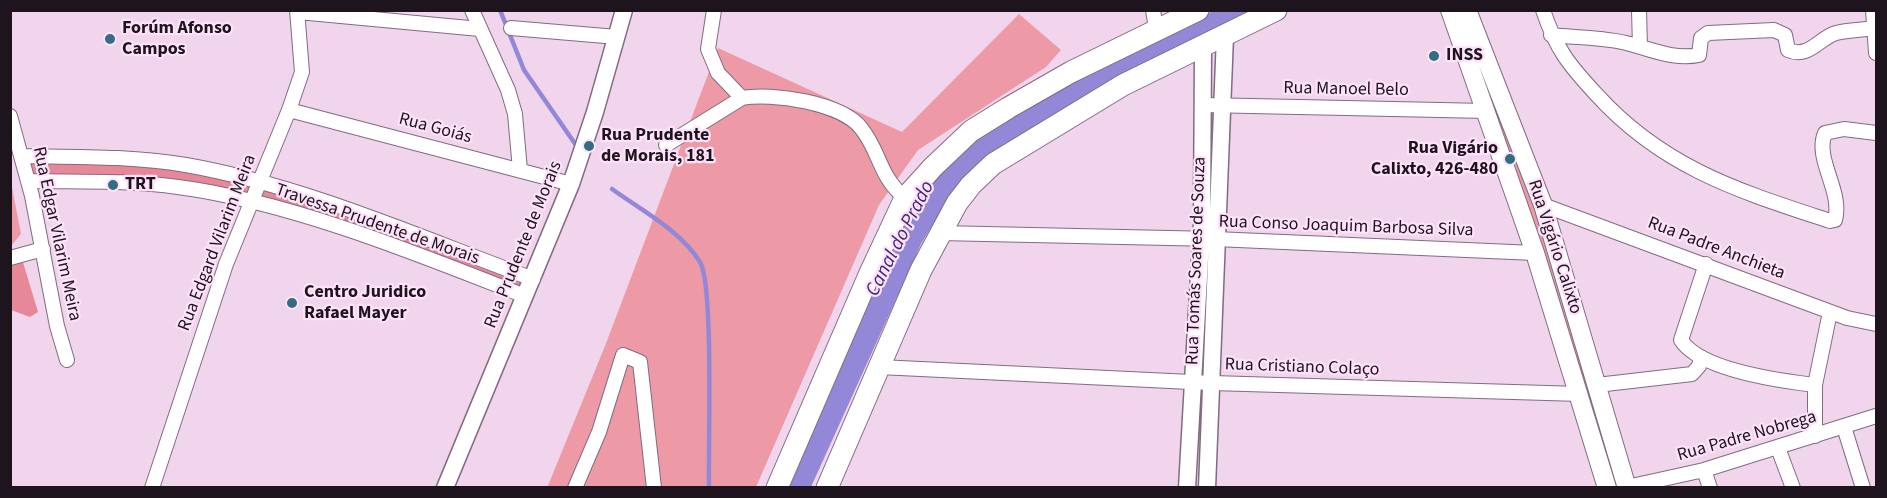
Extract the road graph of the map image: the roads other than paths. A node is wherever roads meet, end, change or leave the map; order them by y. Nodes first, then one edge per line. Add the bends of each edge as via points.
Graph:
1 (472, 10) edge
2 (624, 10) edge
3 (714, 10) edge
4 (1198, 10) edge
5 (1276, 10) edge
6 (1450, 10) edge
7 (1467, 10) edge
8 (1543, 10) edge
9 (1639, 10) edge
10 (1873, 10) edge
11 (298, 11) edge
12 (1155, 20) edge
13 (511, 28) dead end
14 (1875, 28) junction
15 (480, 29) junction
16 (1551, 35) junction
17 (1225, 36) junction
18 (617, 37) junction
19 (1640, 47) junction
20 (1203, 48) junction
21 (1876, 53) edge
22 (742, 98) junction
23 (1203, 105) junction
24 (1222, 105) junction
25 (290, 110) junction
26 (1487, 111) junction
27 (10, 116) edge
28 (1876, 133) edge
29 (666, 145) dead end
30 (22, 156) junction
31 (520, 170) junction
32 (28, 181) junction
33 (260, 181) junction
34 (571, 184) junction
35 (905, 198) junction
36 (252, 202) junction
37 (1543, 205) junction
38 (939, 233) junction
39 (1208, 239) junction
40 (43, 249) junction
41 (1535, 253) junction
42 (10, 258) edge
43 (1706, 264) junction
44 (533, 279) junction
45 (525, 296) junction
46 (1830, 312) junction
47 (1876, 324) edge
48 (1701, 357) junction
49 (67, 360) dead end
50 (879, 367) junction
51 (1193, 381) junction
52 (1212, 383) junction
53 (1597, 385) junction
54 (1815, 385) junction
55 (1580, 394) junction
56 (1876, 416) edge
57 (1844, 427) junction
58 (1815, 436) junction
59 (1778, 448) junction
60 (1704, 470) junction
61 (1627, 487) edge
62 (153, 488) edge
63 (446, 488) edge
64 (575, 488) edge
65 (654, 488) edge
66 (777, 488) edge
67 (827, 488) edge
68 (1186, 488) edge
69 (1207, 488) edge
70 (1607, 488) edge
71 (1710, 488) edge
72 (1793, 488) edge
73 (1863, 488) edge

1 - 15 street
2 - 18 street, Rua Prudente de Morais
3 - 22 street via 708,48 718,74
4 - 12 main road
5 - 17 main road
6 - 26 main road, Rua Vigário Calixto
7 - 37 main road, Rua Vigário Calixto
8 - 16 street
9 - 19 street
10 - 14 street
11 - 15 street
11 - 25 street, Rua Edgard Vilarim Meira via 302,72
12 - 35 main road via 971,131
13 - 18 street
14 - 19 street via 1834,34 1811,50 1791,52 1785,35 1774,30 1708,33 1701,38 1699,55 1670,55
14 - 21 street
15 - 31 street via 516,114
16 - 19 street
16 - 28 street via 1578,75 1651,146 1760,199 1830,221 1837,214 1821,142 1825,133
17 - 20 main road
17 - 24 street, Rua Tomás Soares de Souza
18 - 34 street, Rua Prudente de Morais
20 - 23 street, Rua Tomás Soares de Souza
20 - 38 main road via 1123,85 993,164 964,194
22 - 29 street
22 - 35 street via 756,95 810,103 860,125 891,186
23 - 24 street, Rua Manoel Belo
23 - 39 street, Rua Tomás Soares de Souza
24 - 26 street, Rua Manoel Belo
24 - 39 street, Rua Tomás Soares de Souza
25 - 31 street, Rua Goiás
25 - 33 street, Rua Edgard Vilarim Meira
26 - 41 main road, Rua Vigário Calixto
27 - 30 street, Rua Edgar Vilarim Meira
30 - 32 street, Rua Edgar Vilarim Meira
30 - 33 street, Travessa Prudente de Morais via 138,159
31 - 34 street, Rua Goiás
32 - 36 street, Travessa Prudente de Morais via 138,183
32 - 40 street, Rua Edgar Vilarim Meira
33 - 36 street, Rua Edgard Vilarim Meira
33 - 44 street, Travessa Prudente de Morais
34 - 44 street, Rua Prudente de Morais
35 - 66 main road
36 - 45 street, Travessa Prudente de Morais via 369,239
36 - 62 street, Rua Edgard Vilarim Meira via 215,293
37 - 43 street, Rua Padre Anchieta
37 - 53 main road, Rua Vigário Calixto
38 - 39 street, Rua Conso Joaquim Barbosa Silva
38 - 50 main road
39 - 41 street, Rua Conso Joaquim Barbosa Silva
39 - 51 street, Rua Tomás Soares de Souza
39 - 52 street, Rua Tomás Soares de Souza
40 - 42 street
40 - 49 street, Rua Edgar Vilarim Meira
41 - 55 main road, Rua Vigário Calixto
43 - 46 street, Rua Padre Anchieta
43 - 48 street via 1681,340
44 - 45 street, Rua Prudente de Morais
45 - 63 street, Rua Prudente de Morais
46 - 47 street, Rua Padre Anchieta
46 - 54 street
48 - 53 street via 1692,374
48 - 54 street via 1773,380
50 - 51 street, Rua Cristiano Colaço
50 - 67 main road
51 - 52 street, Rua Cristiano Colaço
51 - 68 street, Rua Tomás Soares de Souza
52 - 55 street, Rua Cristiano Colaço
52 - 69 street, Rua Tomás Soares de Souza
53 - 61 main road, Rua Vigário Calixto
54 - 58 street
55 - 70 main road, Rua Vigário Calixto
56 - 57 street, Rua Padre Nobrega
57 - 58 street, Rua Padre Nobrega
57 - 73 street
58 - 59 street, Rua Padre Nobrega
59 - 60 street, Rua Padre Nobrega
59 - 72 street
60 - 61 street, Rua Padre Nobrega
60 - 71 street
64 - 65 street via 599,432 623,355 640,362

